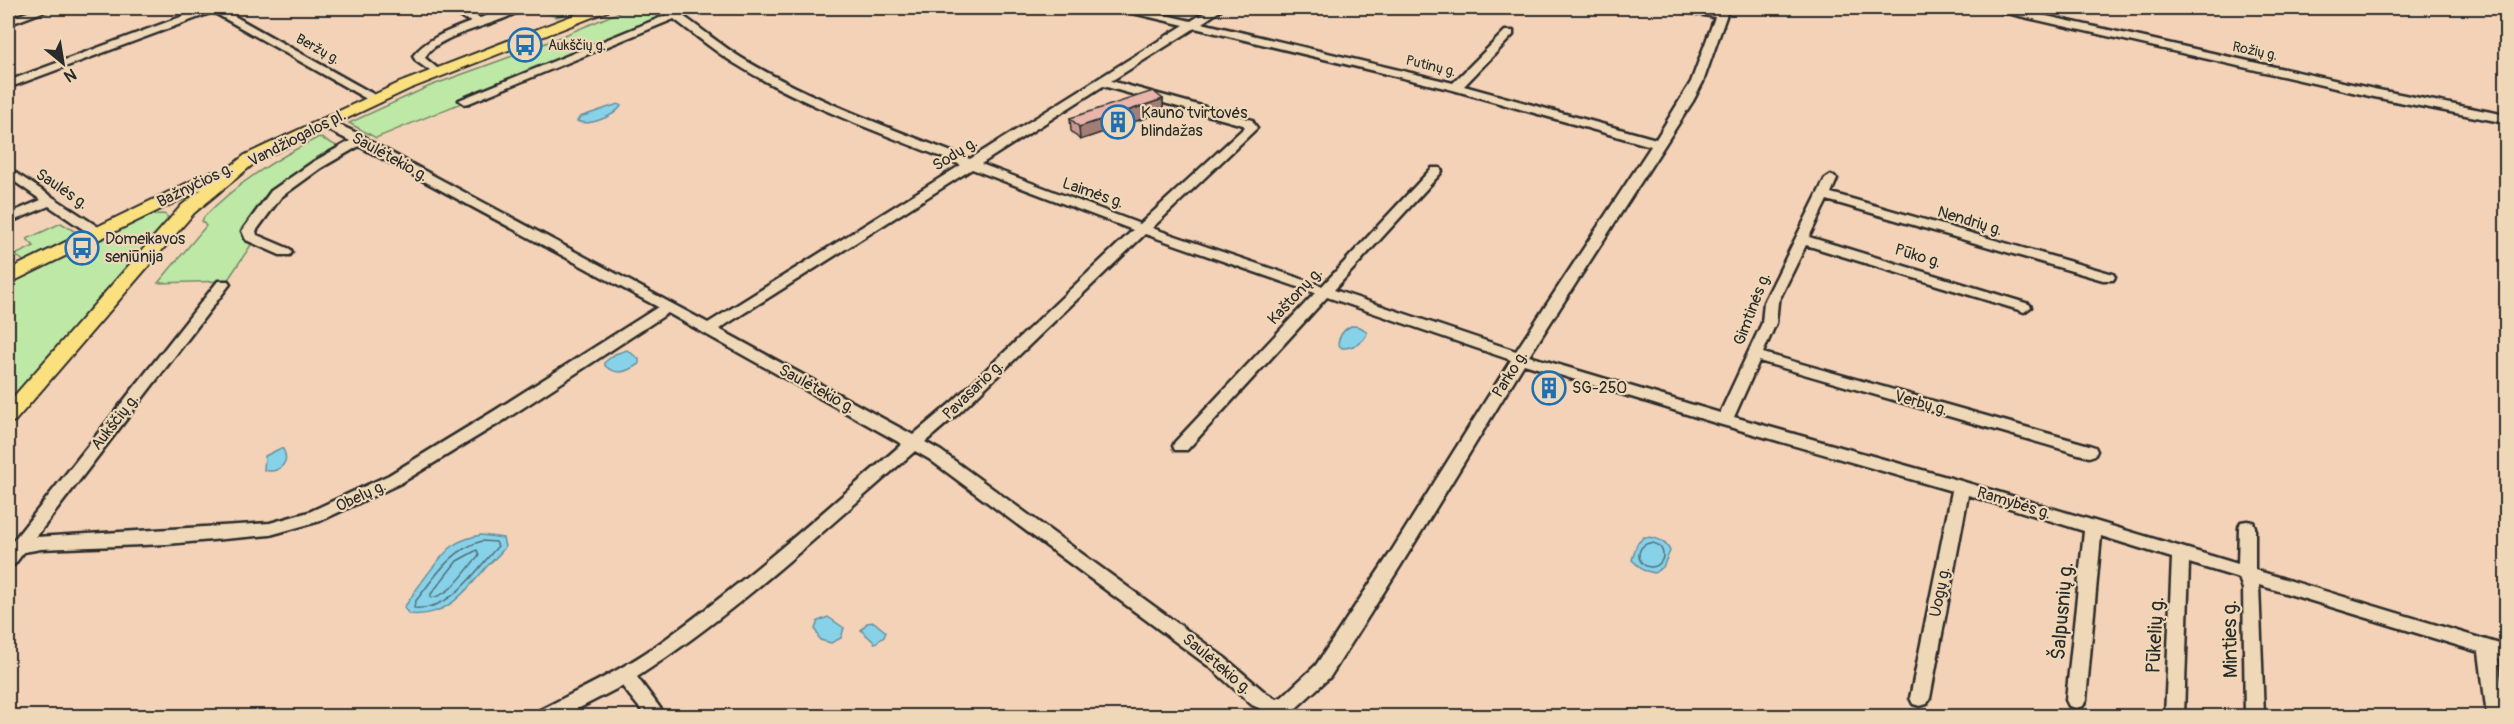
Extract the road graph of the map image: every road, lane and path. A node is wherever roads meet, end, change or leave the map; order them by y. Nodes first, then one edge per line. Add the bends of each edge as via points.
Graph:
1 (48, 8) edge
2 (214, 8) edge
3 (449, 8) edge
4 (518, 8) edge
5 (603, 8) edge
6 (692, 8) edge
7 (1124, 8) edge
8 (1219, 8) edge
9 (1681, 8) edge
10 (1998, 8) edge
11 (1723, 11) edge
12 (675, 15) junction
13 (8, 22) edge
14 (481, 22) junction
15 (1194, 23) junction
16 (1509, 33) dead end
17 (437, 73) junction
18 (1103, 82) junction
19 (8, 86) edge
20 (1456, 87) junction
21 (376, 99) junction
22 (465, 100) dead end
23 (2506, 119) edge
24 (325, 123) junction
25 (361, 141) junction
26 (1659, 144) junction
27 (251, 159) junction
28 (969, 164) junction
29 (1436, 171) dead end
30 (8, 172) edge
31 (1831, 179) dead end
32 (1824, 195) junction
33 (49, 201) junction
34 (188, 209) junction
35 (140, 212) junction
36 (8, 219) edge
37 (1143, 228) junction
38 (98, 233) junction
39 (1801, 239) junction
40 (285, 252) dead end
41 (8, 277) edge
42 (2108, 277) dead end
43 (224, 284) dead end
44 (1324, 291) junction
45 (668, 307) junction
46 (2024, 307) dead end
47 (709, 329) junction
48 (1754, 355) junction
49 (1520, 358) junction
50 (8, 416) edge
51 (1725, 420) junction
52 (916, 444) junction
53 (1181, 446) dead end
54 (2089, 451) dead end
55 (1961, 487) junction
56 (2092, 527) junction
57 (2247, 527) dead end
58 (11, 552) edge
59 (2181, 555) junction
60 (2246, 574) junction
61 (2487, 647) junction
62 (2506, 653) edge
63 (625, 675) junction
64 (1920, 698) dead end
65 (2076, 700) dead end
66 (1271, 712) edge
67 (547, 717) edge
68 (657, 717) edge
69 (2174, 717) edge
70 (2253, 717) edge
71 (2497, 717) edge

1 - 13 street
2 - 19 street
2 - 21 street, Beržų g.
3 - 14 street
4 - 14 street
5 - 17 main road, Vandžiogalos pl.
6 - 12 street
7 - 15 street, Putinų g.
8 - 15 street, Sodų g.
9 - 11 street
10 - 23 street, Rožių g. via 2368,92
11 - 26 street, Parko g. via 1697,81
12 - 22 street
12 - 28 street, Laimės g. via 737,60 780,84
14 - 17 street via 421,50 420,59
15 - 18 street, Sodų g.
15 - 20 street, Putinų g.
16 - 20 street
17 - 21 main road, Vandžiogalos pl.
18 - 28 street, Sodų g.
18 - 37 street, Pavasario g. via 1251,126
20 - 26 street, Putinų g.
21 - 24 main road, Vandžiogalos pl.
24 - 25 street, Saulėtekio g.
24 - 27 main road, Vandžiogalos pl.
25 - 40 street via 294,180 267,203 249,231 251,237
25 - 45 street, Saulėtekio g.
26 - 49 street, Parko g.
27 - 34 main road, Vandžiogalos pl.
27 - 35 main road, Bažnyčios g.
28 - 37 street, Laimės g.
28 - 47 street, Sodų g.
29 - 44 street, Kaštonų g.
30 - 33 street, Saulės g.
31 - 32 street, Gimtinės g.
32 - 39 street, Gimtinės g.
32 - 42 street, Nendrių g.
33 - 36 street
33 - 38 street, Saulės g.
34 - 35 main road, Bažnyčios g.
34 - 50 main road, Vandžiogalos pl.
35 - 38 main road, Bažnyčios g.
37 - 44 street, Laimės g.
37 - 52 street, Pavasario g.
38 - 41 main road, Bažnyčios g.
39 - 46 street, Pūko g.
39 - 48 street, Gimtinės g. via 1771,302 1769,323
43 - 58 street, Aukščių g.
44 - 49 street, Laimės g.
44 - 53 street, Kaštonų g.
45 - 47 street, Saulėtekio g.
45 - 58 street, Obelų g. via 395,479 314,517 270,529 41,542
47 - 52 street, Saulėtekio g.
48 - 51 street, Gimtinės g.
48 - 54 street, Verbų g.
49 - 51 street, Ramybės g.
49 - 66 street, Parko g. via 1323,671 1287,704
51 - 55 street, Ramybės g.
52 - 63 street, Pavasario g. via 673,644
52 - 66 street, Saulėtekio g. via 1020,515 1218,663
55 - 56 street, Ramybės g.
55 - 64 street, Uogų g.
56 - 59 street, Ramybės g.
56 - 65 street, Šalpusnių g.
57 - 60 street, Minties g.
59 - 60 street, Ramybės g.
59 - 69 street, Pūkelių g.
60 - 61 street, Ramybės g.
60 - 70 street, Minties g. via 2252,589
61 - 62 street, Ramybės g.
61 - 71 street
63 - 67 street, Pavasario g.
63 - 68 street

